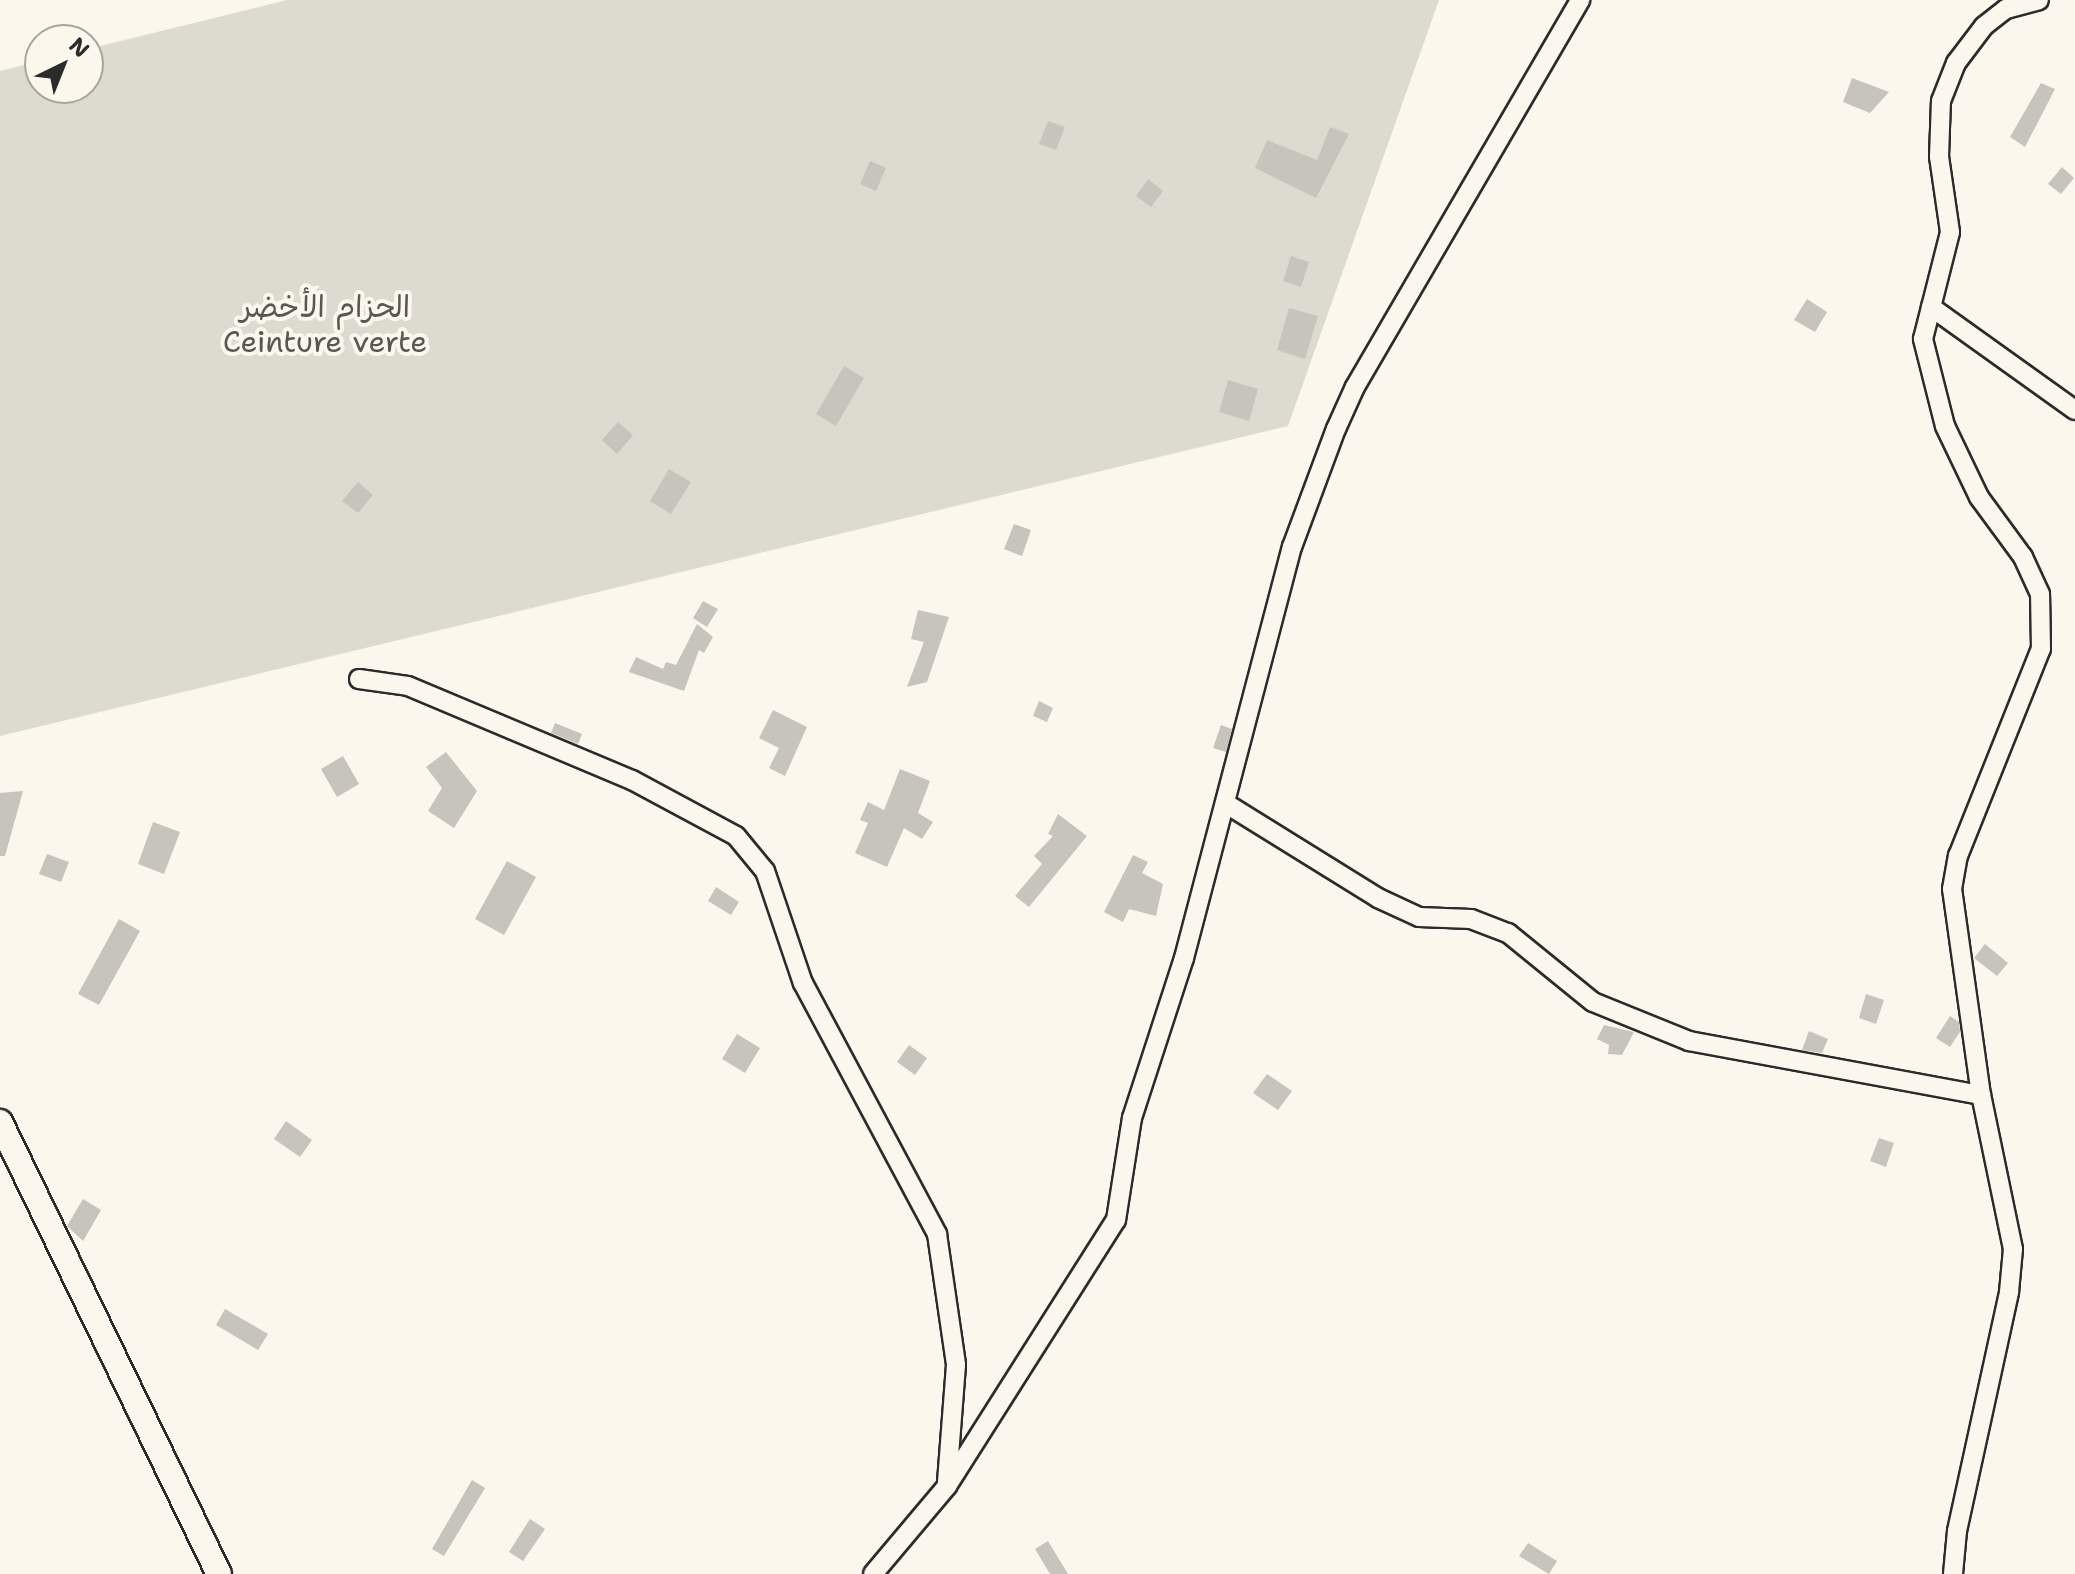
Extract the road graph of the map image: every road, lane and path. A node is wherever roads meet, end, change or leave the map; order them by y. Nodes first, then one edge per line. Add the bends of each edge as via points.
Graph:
1 (1580, 0) edge
2 (2039, 0) edge
3 (1931, 307) junction
4 (2075, 410) edge
5 (359, 679) dead end
6 (1225, 803) junction
7 (1981, 1095) junction
8 (0, 1122) edge
9 (947, 1486) junction
10 (219, 1574) edge
11 (873, 1574) edge
12 (1953, 1574) edge

1 - 6 street via 1355,387 1336,429 1292,547
2 - 3 street via 2006,9 1984,26 1956,63 1941,101 1939,157 1950,232
3 - 4 street
3 - 7 street via 1923,339 1945,426 1979,497 2023,557 2040,594 2041,649 1958,856 1952,889
5 - 9 street via 408,686 632,780 736,836 765,871 803,983 937,1234 956,1365
6 - 7 street via 1378,898 1419,917 1471,919 1508,933 1593,1002 1689,1041
6 - 9 street via 1184,958 1132,1118 1116,1220
7 - 12 street via 2013,1249
8 - 10 street
9 - 11 street

